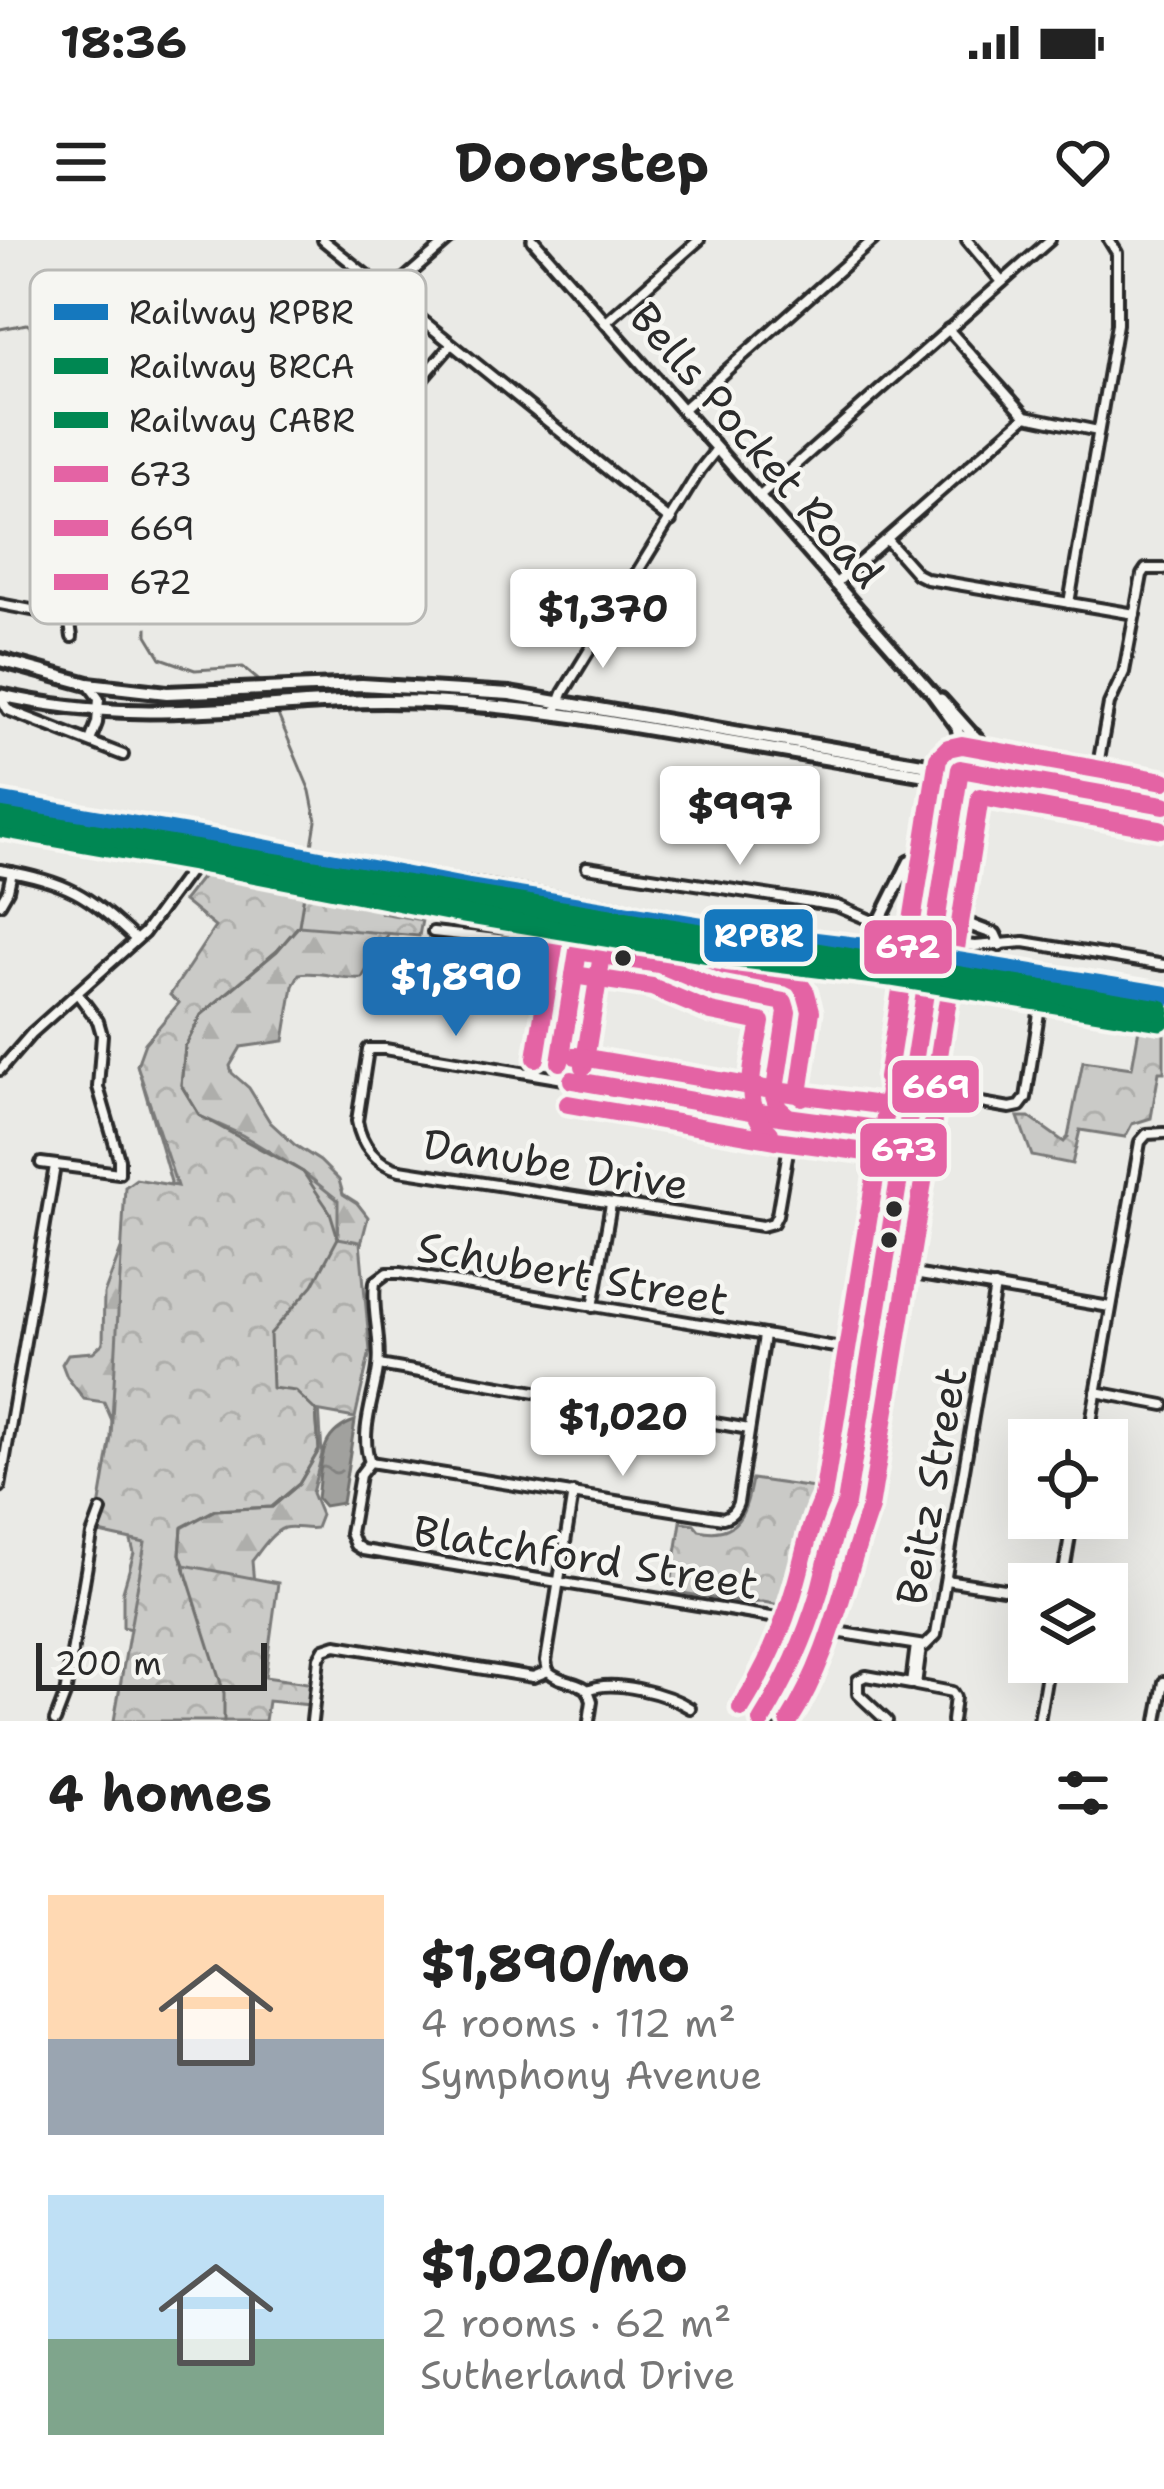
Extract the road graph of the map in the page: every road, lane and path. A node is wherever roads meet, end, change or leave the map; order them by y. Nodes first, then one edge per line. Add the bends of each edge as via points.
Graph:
1 (322, 240) edge
2 (449, 240) edge
3 (533, 240) edge
4 (699, 240) edge
5 (874, 240) edge
6 (967, 240) edge
7 (1051, 240) edge
8 (1109, 240) edge
9 (359, 270) edge
10 (414, 270) edge
11 (1002, 282) junction
12 (605, 323) junction
13 (426, 324) edge
14 (949, 328) junction
15 (451, 344) junction
16 (426, 374) edge
17 (683, 410) junction
18 (1026, 416) junction
19 (1098, 430) junction
20 (716, 450) junction
21 (759, 497) junction
22 (671, 520) junction
23 (887, 540) junction
24 (1164, 569) edge
25 (836, 584) junction
26 (1069, 603) junction
27 (0, 604) edge
28 (30, 610) edge
29 (1136, 614) junction
30 (70, 624) edge
31 (72, 637) dead end
32 (0, 660) edge
33 (88, 684) junction
34 (309, 687) junction
35 (0, 696) edge
36 (314, 704) junction
37 (557, 708) junction
38 (98, 712) junction
39 (967, 737) junction
40 (90, 741) junction
41 (123, 754) dead end
42 (936, 772) junction
43 (963, 776) junction
44 (1007, 778) junction
45 (1093, 793) junction
46 (1164, 805) edge
47 (1164, 815) edge
48 (951, 818) junction
49 (947, 846) junction
50 (201, 855) dead end
51 (587, 867) dead end
52 (906, 868) junction
53 (0, 870) edge
54 (12, 872) junction
55 (941, 888) junction
56 (948, 900) junction
57 (0, 904) edge
58 (878, 924) junction
59 (433, 932) dead end
60 (938, 939) junction
61 (136, 940) junction
62 (1000, 945) junction
63 (578, 951) junction
64 (1164, 965) edge
65 (950, 986) dead end
66 (77, 993) junction
67 (1041, 1000) junction
68 (1164, 1019) edge
69 (560, 1063) junction
70 (0, 1070) edge
71 (539, 1075) junction
72 (572, 1080) junction
73 (916, 1088) junction
74 (935, 1095) junction
75 (774, 1096) junction
76 (911, 1106) junction
77 (758, 1111) junction
78 (790, 1116) junction
79 (907, 1133) junction
80 (1164, 1133) edge
81 (41, 1163) dead end
82 (55, 1166) junction
83 (611, 1204) junction
84 (884, 1269) junction
85 (995, 1287) junction
86 (593, 1307) junction
87 (1110, 1307) junction
88 (764, 1336) junction
89 (870, 1353) junction
90 (379, 1365) junction
91 (1096, 1391) junction
92 (1164, 1405) edge
93 (1091, 1419) edge
94 (749, 1429) junction
95 (370, 1462) junction
96 (0, 1487) edge
97 (573, 1493) junction
98 (846, 1504) junction
99 (101, 1511) dead end
100 (946, 1580) junction
101 (559, 1583) junction
102 (1008, 1590) edge
103 (809, 1624) junction
104 (823, 1629) junction
105 (918, 1646) junction
106 (548, 1671) junction
107 (1164, 1682) edge
108 (1045, 1683) edge
109 (588, 1690) junction
110 (690, 1708) dead end
111 (55, 1721) edge
112 (311, 1721) edge
113 (589, 1721) edge
114 (761, 1721) edge
115 (773, 1721) edge
116 (886, 1721) edge
117 (952, 1721) edge
118 (1039, 1721) edge
119 (1157, 1721) edge

1 - 9 street
2 - 10 street
3 - 12 main road, Bells Pocket Road
4 - 12 street
5 - 17 street
6 - 11 street
7 - 11 street
8 - 19 street via 1117,253 1117,324
11 - 14 street
12 - 17 main road, Bells Pocket Road
13 - 15 street
14 - 18 street
14 - 21 street
15 - 16 street
15 - 22 street
17 - 20 main road, Bells Pocket Road
18 - 19 street
18 - 23 street
19 - 26 street
20 - 21 main road, Bells Pocket Road
20 - 22 street
21 - 25 main road, Bells Pocket Road
22 - 37 street
23 - 25 street
23 - 26 street via 927,579
24 - 29 street via 1142,574
25 - 39 main road, Bells Pocket Road
26 - 29 street
27 - 28 street
29 - 45 street via 1108,704
30 - 31 street
32 - 33 highway
33 - 34 highway via 166,693
33 - 38 street
34 - 36 street
34 - 37 highway via 497,692
35 - 38 highway
35 - 40 street via 8,710
36 - 37 highway
36 - 38 highway
37 - 42 highway
38 - 40 street
39 - 42 highway
39 - 43 main road
39 - 44 highway
40 - 41 street
42 - 43 highway
42 - 48 highway
43 - 44 highway
43 - 47 highway
43 - 48 main road
43 - 56 main road
44 - 45 highway
45 - 46 highway
48 - 49 main road
49 - 52 main road
49 - 55 main road
50 - 61 street
51 - 58 street via 837,906
52 - 55 main road via 923,868
52 - 58 main road
53 - 54 street
54 - 57 street
54 - 61 street via 73,890
55 - 60 main road
56 - 60 main road
56 - 62 main road via 966,925 995,934
58 - 60 street
59 - 63 street
60 - 62 street
60 - 73 main road, bridge
61 - 66 street
62 - 64 street via 1035,943
63 - 69 street
63 - 75 street via 659,964 784,1002
65 - 67 street
66 - 70 street
66 - 82 street via 102,1035 98,1087 119,1173
67 - 68 street
67 - 74 street via 1020,1106
69 - 71 street
69 - 72 street
71 - 72 street
71 - 83 street, Danube Drive via 368,1049 359,1132 377,1160 400,1170
72 - 77 street
73 - 74 street
73 - 76 main road
74 - 76 street
75 - 77 street
75 - 78 street
76 - 79 main road
77 - 78 street
78 - 79 street
78 - 83 street, Danube Drive via 773,1223
79 - 84 main road
80 - 87 street via 1139,1142
81 - 82 street
82 - 96 street
83 - 86 street
84 - 85 street
84 - 89 main road
85 - 87 street
85 - 100 street, Beitz Street
86 - 88 street, Schubert Street
86 - 90 street, Schubert Street via 387,1273 375,1282
87 - 91 street
88 - 89 street, Schubert Street
88 - 94 street
89 - 98 main road
90 - 94 street
90 - 95 street via 365,1444
91 - 92 street
91 - 93 street
94 - 97 street via 736,1509 723,1518
95 - 97 street
95 - 101 street, Blatchford Street via 360,1475 355,1545
97 - 101 street
98 - 103 main road
98 - 104 main road
99 - 111 street
100 - 102 street
100 - 105 street, Beitz Street via 936,1635
101 - 103 street, Blatchford Street
101 - 106 street
103 - 104 street, Beitz Street
103 - 114 main road
104 - 105 street, Beitz Street
104 - 115 main road
105 - 116 street via 910,1684 858,1680 858,1694
105 - 117 street via 916,1685 952,1693
106 - 109 street
106 - 112 street via 533,1676 336,1645 320,1658
107 - 119 street
108 - 118 street
109 - 110 street via 613,1686
109 - 113 street

